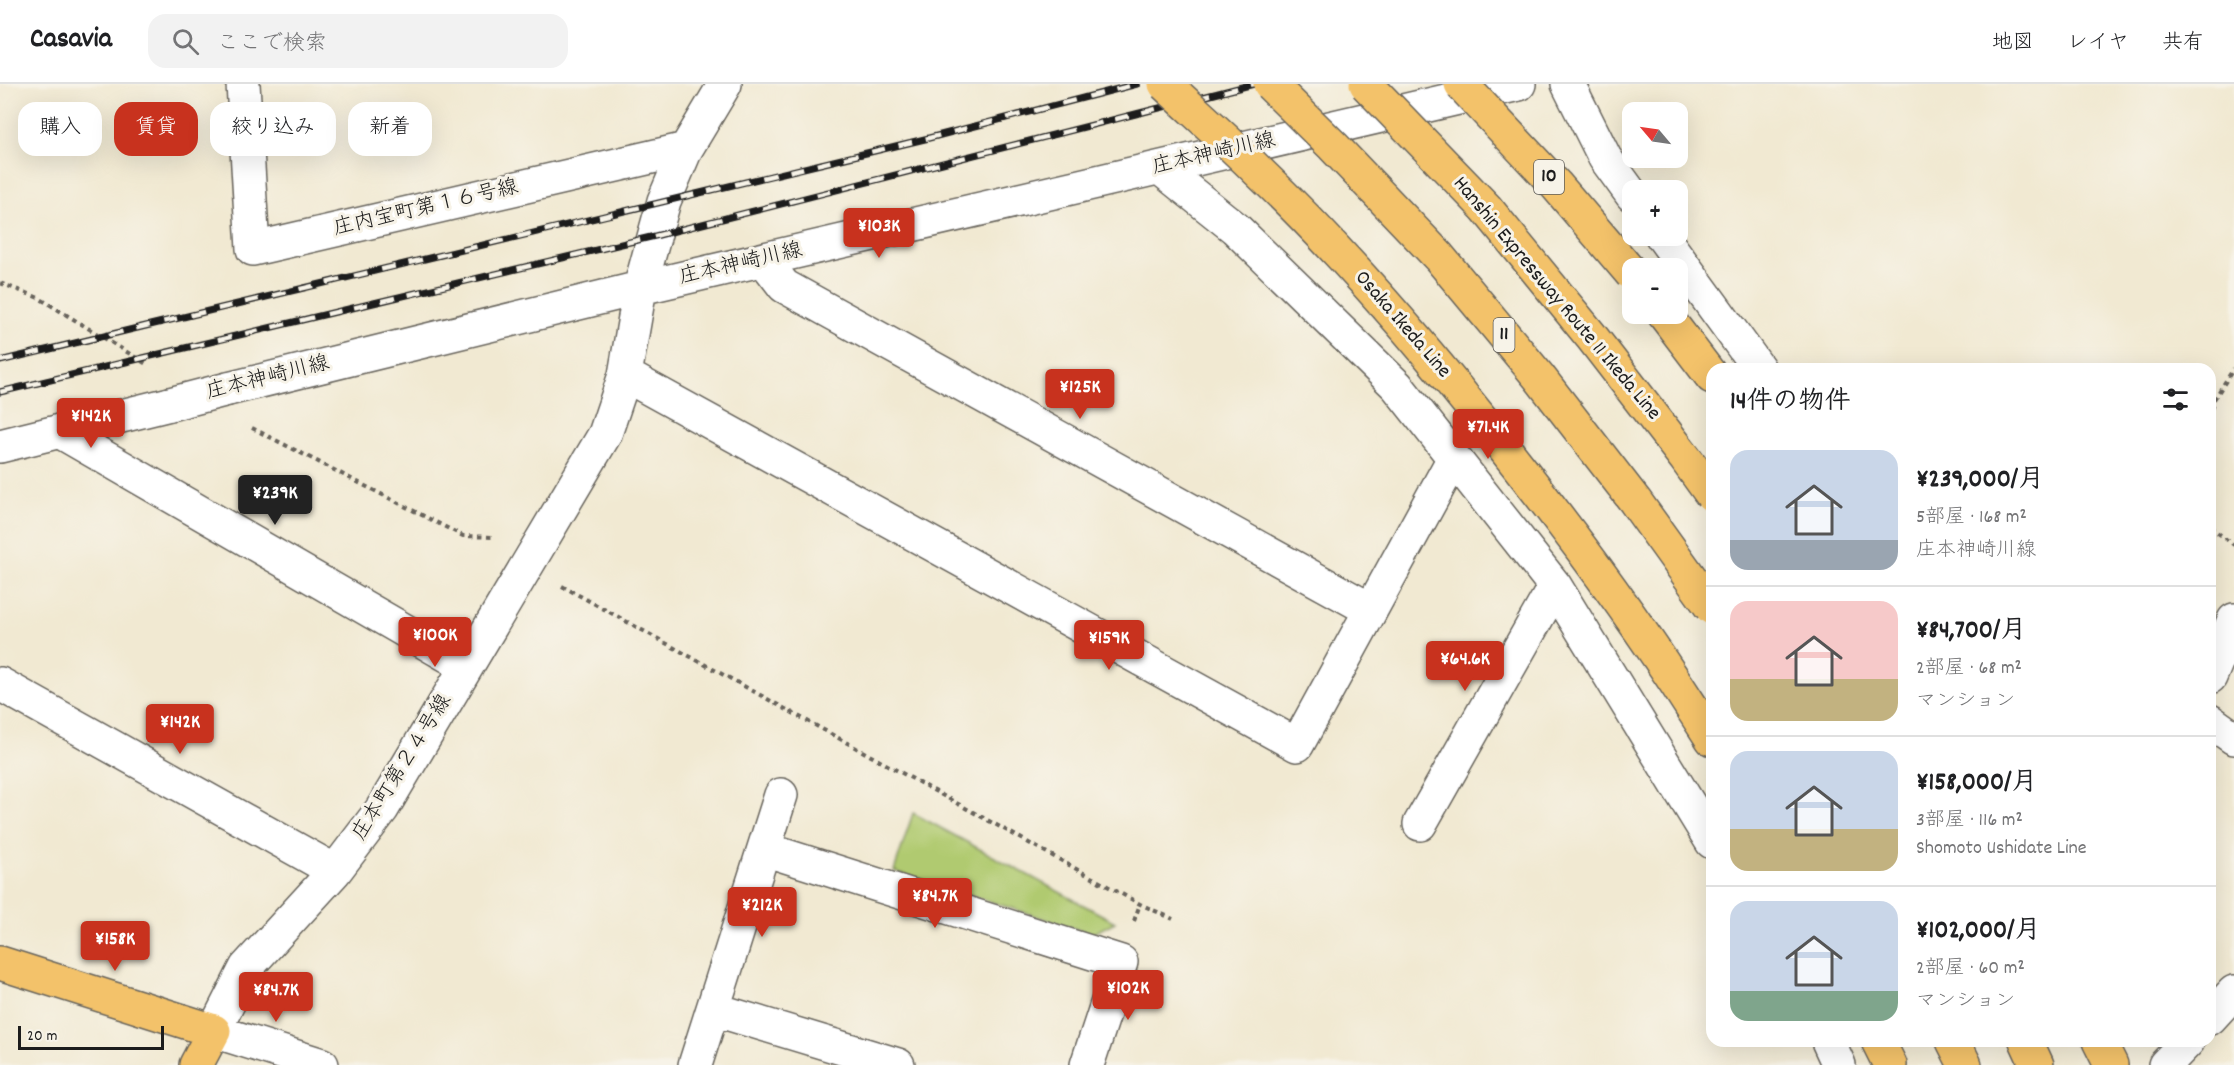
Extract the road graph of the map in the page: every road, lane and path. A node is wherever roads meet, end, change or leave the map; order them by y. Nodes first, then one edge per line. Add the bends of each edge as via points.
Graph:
1 (243, 84) edge
2 (725, 84) edge
3 (1165, 84) edge
4 (1269, 84) edge
5 (1366, 84) edge
6 (1461, 84) edge
7 (1519, 84) edge
8 (1568, 84) edge
9 (686, 149) junction
10 (1160, 168) junction
11 (1622, 181) edge
12 (1669, 246) edge
13 (764, 260) junction
14 (1622, 262) edge
15 (0, 283) edge
16 (640, 288) junction
17 (1672, 324) edge
18 (1755, 363) edge
19 (2234, 368) edge
20 (1706, 369) edge
21 (156, 370) dead end
22 (625, 375) junction
23 (2216, 396) edge
24 (244, 424) dead end
25 (59, 431) junction
26 (0, 446) edge
27 (1454, 458) junction
28 (1706, 487) edge
29 (2216, 532) edge
30 (2234, 545) edge
31 (532, 557) junction
32 (1555, 586) junction
33 (1706, 600) edge
34 (1371, 610) junction
35 (2234, 620) edge
36 (2216, 663) edge
37 (466, 666) junction
38 (0, 684) edge
39 (2216, 725) edge
40 (1706, 730) edge
41 (2234, 738) edge
42 (780, 795) dead end
43 (1420, 824) dead end
44 (1706, 832) edge
45 (764, 849) junction
46 (335, 871) junction
47 (1173, 919) dead end
48 (0, 963) edge
49 (2234, 992) edge
50 (713, 1009) junction
51 (2216, 1012) edge
52 (214, 1030) junction
53 (1831, 1047) edge
54 (1881, 1047) edge
55 (1956, 1047) edge
56 (2029, 1047) edge
57 (2102, 1047) edge
58 (2154, 1047) edge
59 (2182, 1047) edge
60 (196, 1065) edge
61 (322, 1065) edge
62 (695, 1065) edge
63 (898, 1065) edge
64 (1087, 1065) edge
65 (1839, 1065) edge
66 (1890, 1065) edge
67 (1965, 1065) edge
68 (2037, 1065) edge
69 (2111, 1065) edge
70 (2164, 1065) edge

1 - 9 street, 庄内宝町第１６号線 via 253,249
2 - 9 street
3 - 40 main road, Osaka Ikeda Line, bridge via 1283,196 1361,277 1451,381 1646,636
4 - 33 main road, 11, bridge via 1439,257 1546,386
5 - 28 main road, Hanshin Expressway Route 11 Ikeda Line, bridge via 1486,208 1591,336
6 - 14 main road, 10, bridge
7 - 10 street, 庄本神崎川線
8 - 11 street via 1605,158
9 - 16 street, 庄本町第２４号線 via 664,201
10 - 13 street, 庄本神崎川線
10 - 27 street via 1235,228 1396,386
12 - 18 street
13 - 16 street, 庄本神崎川線
13 - 34 street via 784,286
15 - 21 path via 39,298
16 - 22 street, 庄本町第２４号線
16 - 25 street, 庄本神崎川線, bridge
17 - 20 main road
19 - 23 path
22 - 31 street, 庄本町第２４号線 via 605,434
22 - 34 street via 1297,745
24 - 31 path via 463,537 514,538
25 - 26 street, 庄本神崎川線
25 - 37 street
27 - 32 street
27 - 34 street
29 - 30 path
31 - 37 street, 庄本町第２４号線
31 - 47 path
32 - 43 street
32 - 44 street
35 - 36 street
37 - 46 street, 庄本町第２４号線 via 382,809
38 - 46 street
39 - 41 street
42 - 45 street
45 - 50 street
45 - 64 street via 1121,962
46 - 52 street, 庄本町第２４号線 via 246,968
48 - 52 main road
49 - 51 street
50 - 62 street
50 - 63 street
52 - 60 main road
52 - 61 street
53 - 65 street
54 - 66 main road
55 - 67 main road
56 - 68 main road
57 - 69 main road
58 - 70 street
59 - 70 street

